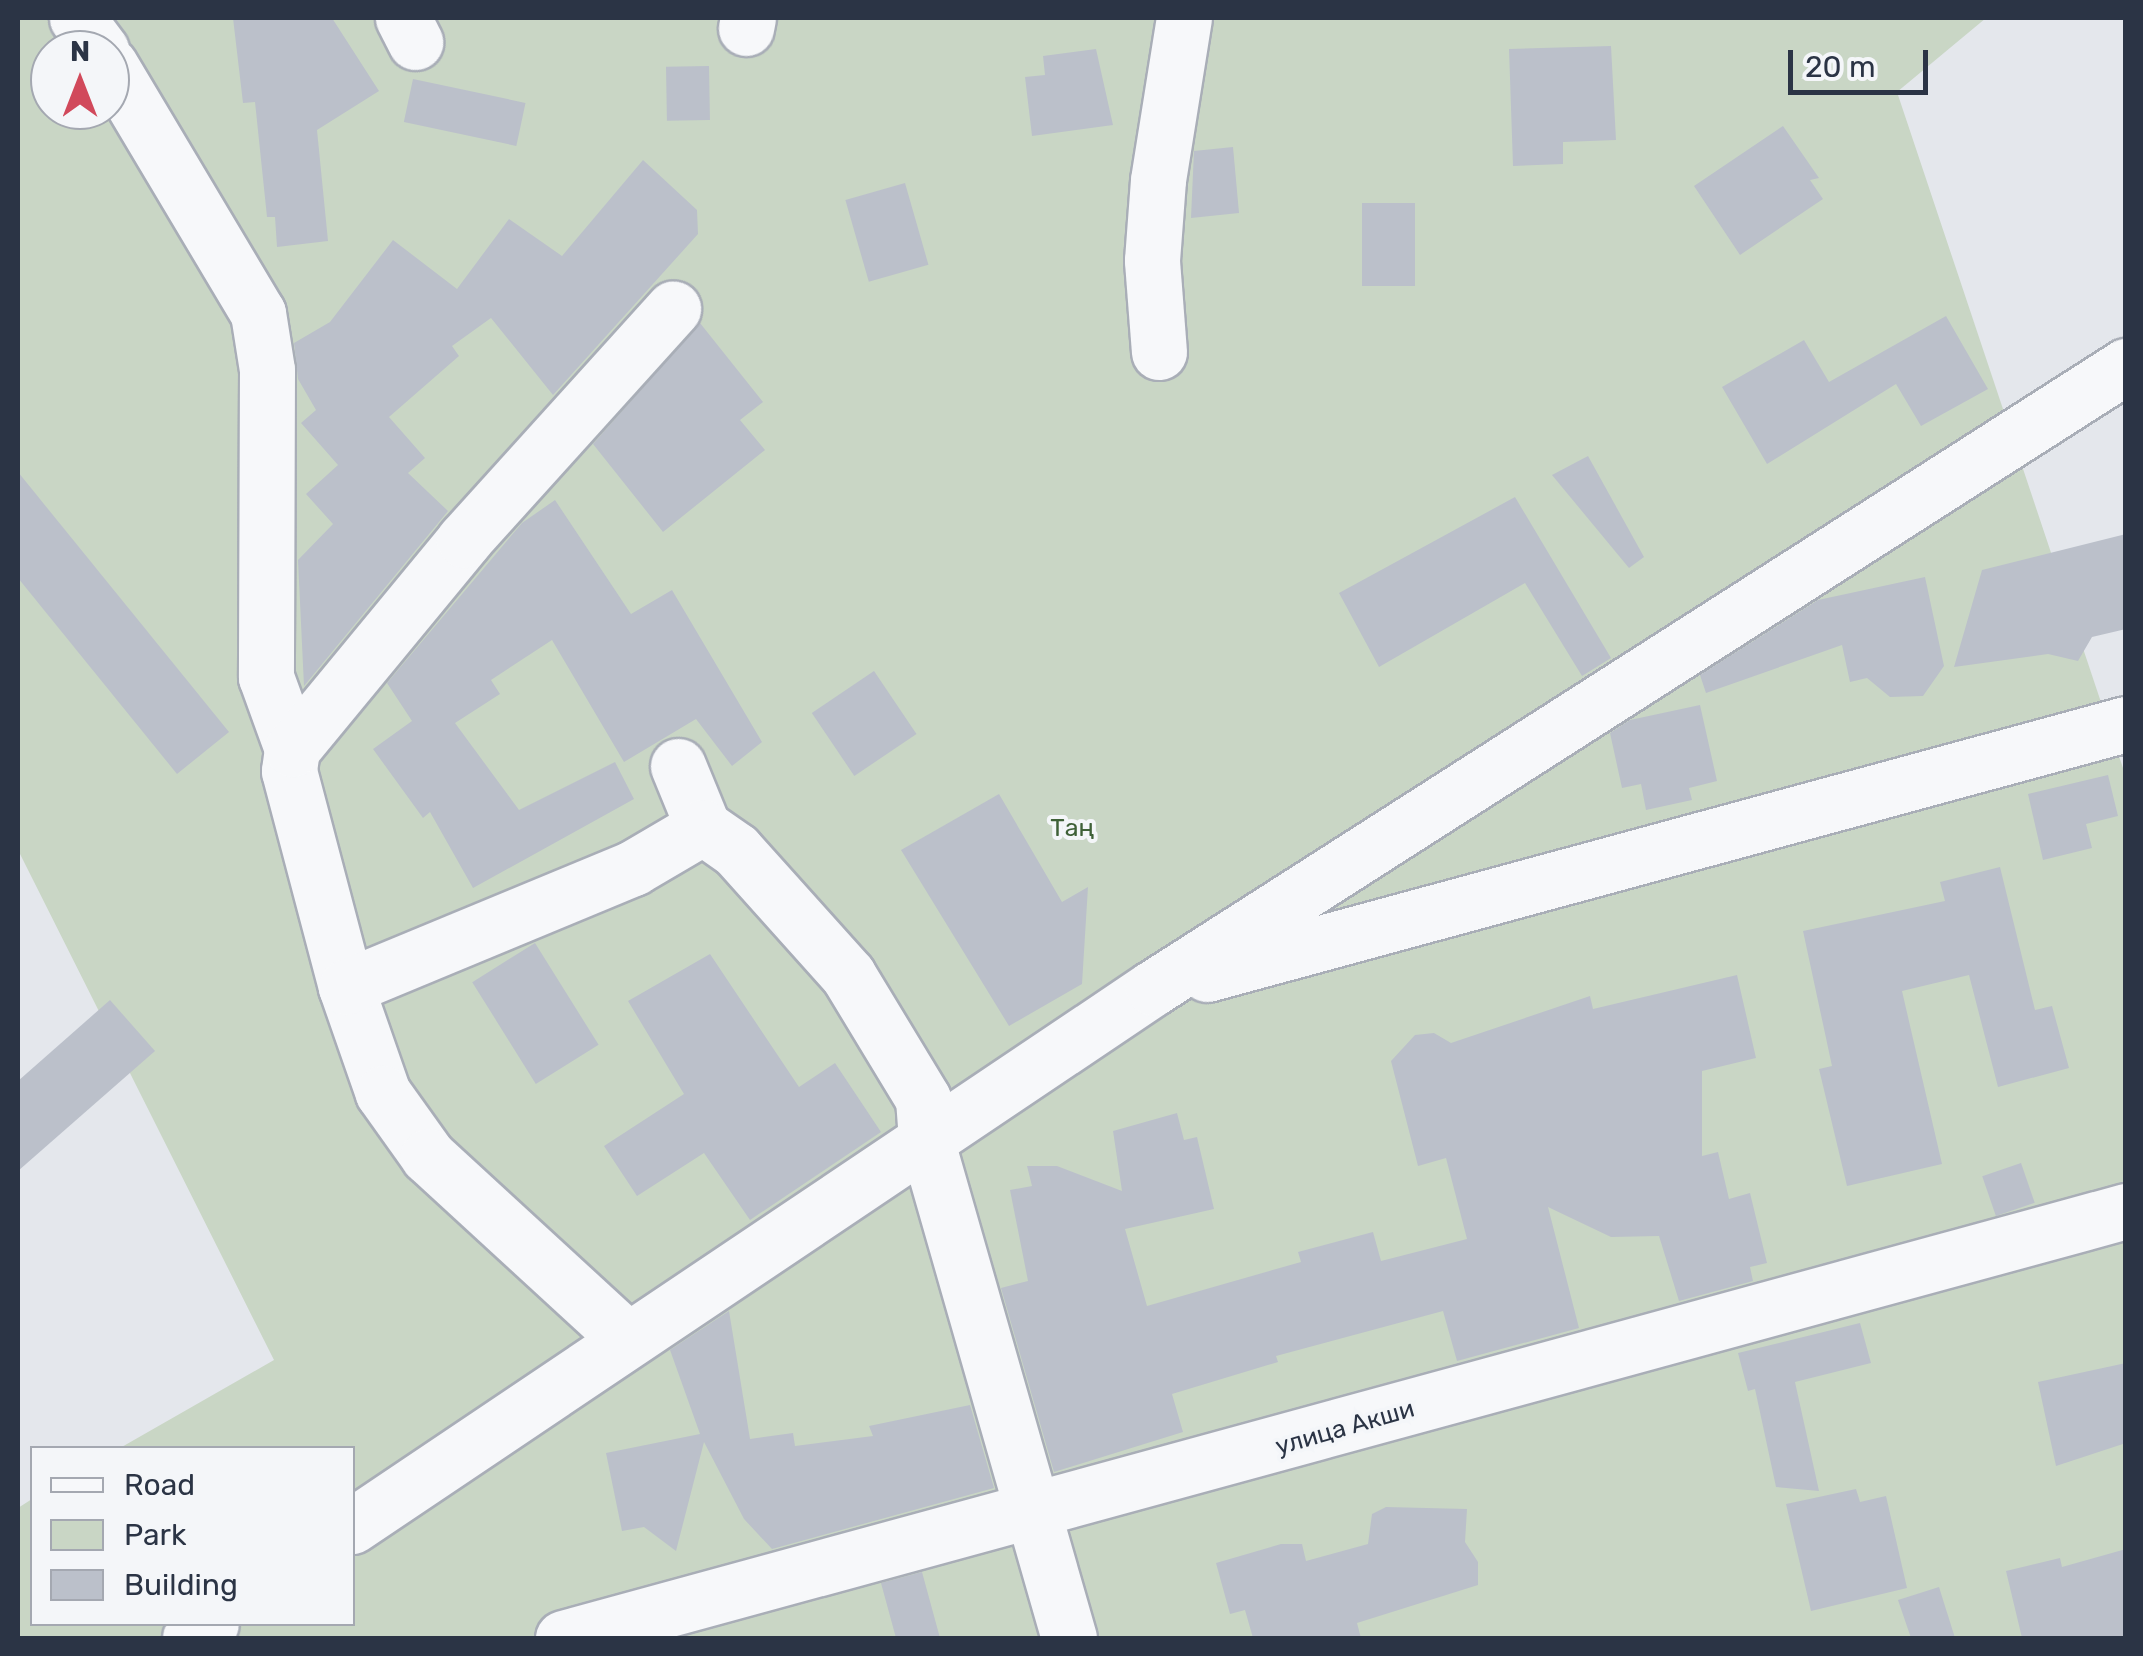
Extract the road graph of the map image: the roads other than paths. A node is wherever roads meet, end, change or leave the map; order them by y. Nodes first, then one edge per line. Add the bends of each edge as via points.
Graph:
1 (1184, 18) edge
2 (130, 99) edge
3 (673, 309) dead end
4 (1159, 352) dead end
5 (2126, 366) edge
6 (2126, 724) edge
7 (292, 749) junction
8 (678, 766) dead end
9 (703, 827) junction
10 (346, 987) junction
11 (1153, 988) junction
12 (926, 1138) junction
13 (2126, 1212) edge
14 (625, 1337) junction
15 (1035, 1510) junction
16 (355, 1524) edge
17 (563, 1638) edge
18 (1069, 1638) edge

1 - 4 street via 1152,260
2 - 7 street via 258,313 267,370 261,618 266,677
3 - 7 street via 464,540
5 - 11 street
6 - 11 street
7 - 10 street via 289,771
8 - 9 street
9 - 10 street via 633,868
9 - 12 street via 804,918 848,975 924,1099
10 - 14 street via 383,1093 428,1156 580,1304
11 - 12 street
12 - 14 street
12 - 15 street
13 - 15 street, улица Акши
14 - 16 street
15 - 17 street, улица Акши
15 - 18 street

